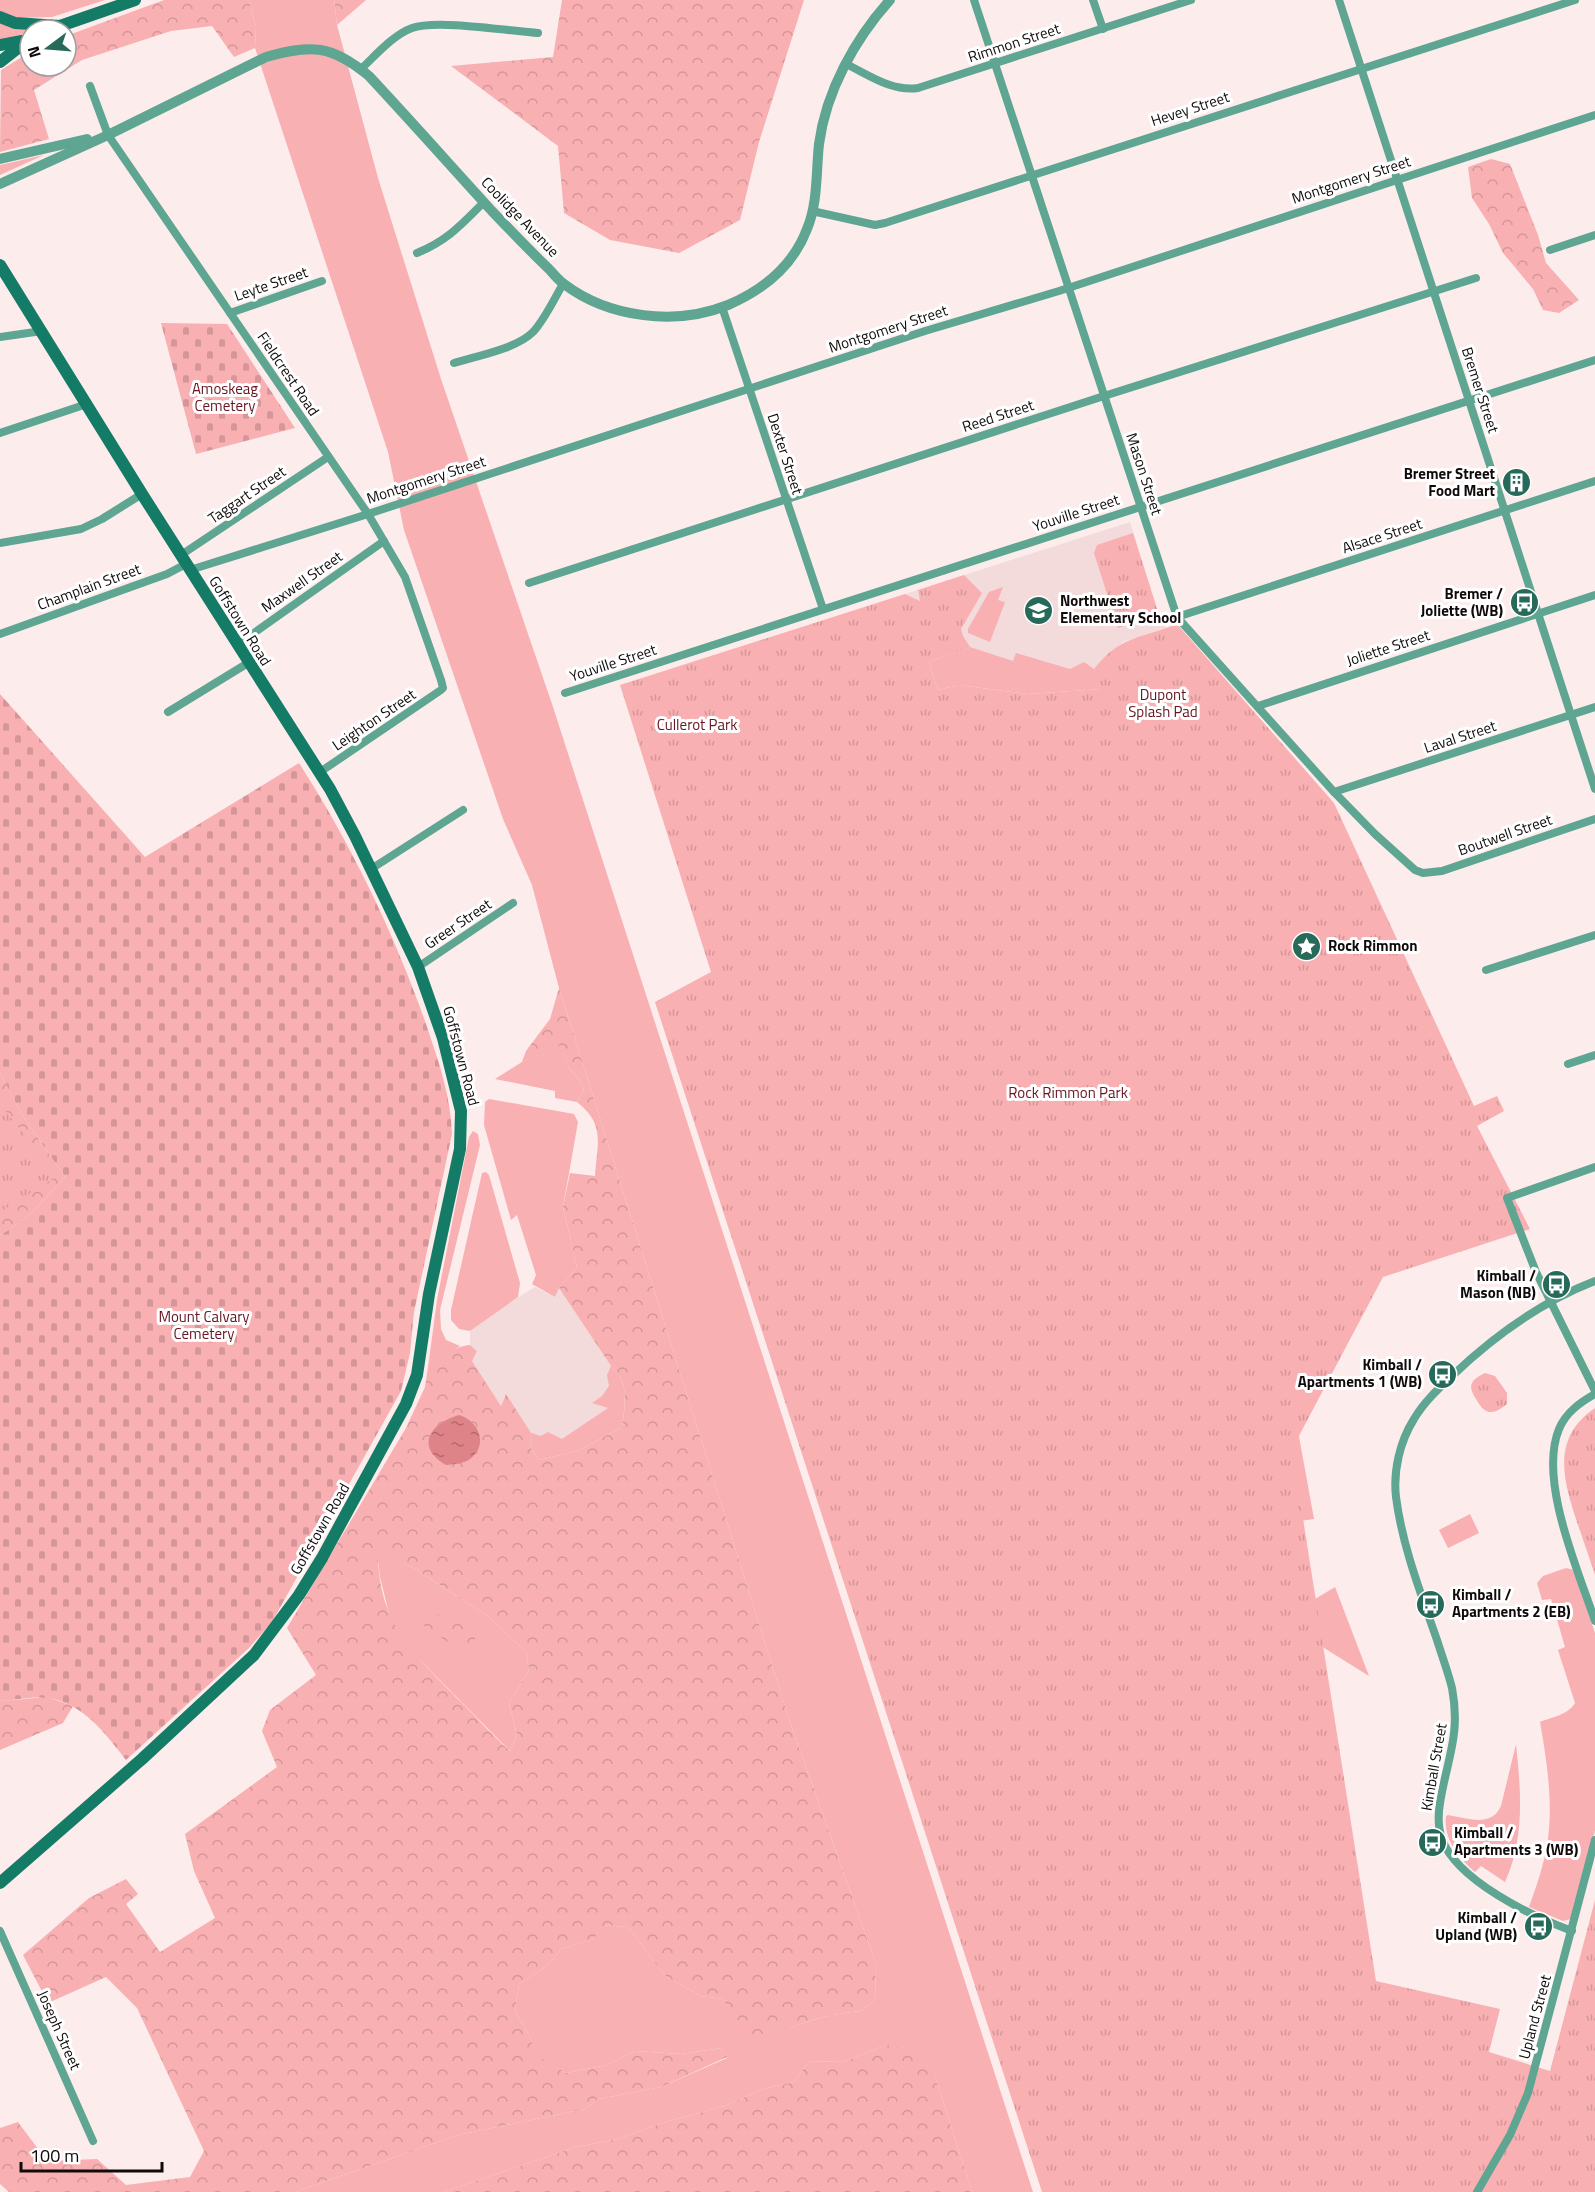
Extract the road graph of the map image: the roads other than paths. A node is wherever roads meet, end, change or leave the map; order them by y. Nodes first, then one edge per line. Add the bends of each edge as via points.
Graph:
1 (135, 0) edge
2 (890, 0) edge
3 (974, 0) edge
4 (1093, 0) edge
5 (1191, 0) edge
6 (1339, 0) edge
7 (1575, 0) edge
8 (0, 17) edge
9 (78, 20) edge
10 (18, 23) edge
11 (1103, 29) junction
12 (538, 33) dead end
13 (18, 41) edge
14 (0, 45) edge
15 (18, 48) edge
16 (0, 62) edge
17 (995, 63) junction
18 (846, 64) junction
19 (1361, 68) junction
20 (361, 69) junction
21 (90, 86) dead end
22 (1595, 115) edge
23 (108, 135) junction
24 (0, 159) edge
25 (1031, 175) junction
26 (1397, 179) junction
27 (0, 184) edge
28 (484, 202) junction
29 (812, 211) junction
30 (1595, 235) edge
31 (1550, 250) dead end
32 (417, 253) dead end
33 (0, 265) edge
34 (1476, 278) dead end
35 (322, 281) dead end
36 (563, 284) junction
37 (1068, 288) junction
38 (1433, 291) junction
39 (722, 307) junction
40 (230, 313) junction
41 (42, 331) junction
42 (0, 337) edge
43 (1595, 360) edge
44 (454, 363) dead end
45 (750, 389) junction
46 (1104, 396) junction
47 (1469, 400) junction
48 (87, 404) junction
49 (0, 433) edge
50 (328, 457) junction
51 (1595, 481) edge
52 (142, 494) junction
53 (786, 499) junction
54 (1140, 507) junction
55 (1504, 510) junction
56 (368, 514) junction
57 (384, 541) junction
58 (0, 543) edge
59 (186, 563) junction
60 (529, 583) dead end
61 (1595, 595) edge
62 (823, 609) junction
63 (1538, 613) junction
64 (1178, 617) junction
65 (0, 634) edge
66 (237, 645) junction
67 (248, 663) junction
68 (443, 688) joint
69 (565, 693) dead end
70 (1258, 706) junction
71 (1595, 707) edge
72 (168, 712) dead end
73 (1571, 715) junction
74 (320, 772) junction
75 (1595, 789) edge
76 (1334, 792) junction
77 (463, 810) dead end
78 (1595, 819) edge
79 (371, 869) junction
80 (1423, 873) joint
81 (513, 903) dead end
82 (1595, 934) edge
83 (417, 966) junction
84 (1486, 970) dead end
85 (1595, 1055) edge
86 (1568, 1064) dead end
87 (1595, 1167) edge
88 (1595, 1281) edge
89 (1551, 1300) junction
90 (1595, 1392) edge
91 (1595, 1621) edge
92 (1595, 1840) edge
93 (0, 1883) edge
94 (0, 1931) edge
95 (1572, 1931) junction
96 (93, 2141) dead end
97 (1477, 2192) edge

1 - 9 main road
2 - 18 street, Coolidge Avenue
3 - 17 street, Mason Street
4 - 11 street
5 - 11 street, Rimmon Street
6 - 19 street, Bremer Street
7 - 19 street, Hevey Street
8 - 10 main road
11 - 17 street, Rimmon Street
12 - 20 street via 431,25 413,28 399,35
13 - 14 main road
15 - 16 main road
17 - 18 street, Rimmon Street via 918,88 902,89
17 - 25 street, Mason Street
18 - 29 street, Coolidge Avenue via 822,130
19 - 25 street, Hevey Street
19 - 26 street, Bremer Street
20 - 23 street, Coolidge Avenue via 332,52 289,50 266,57
20 - 28 street, Coolidge Avenue
21 - 23 street, Fieldcrest Road
22 - 26 street, Montgomery Street
23 - 24 street
23 - 27 street, Coolidge Avenue
23 - 40 street, Fieldcrest Road
25 - 29 street, Hevey Street via 875,225
25 - 37 street, Mason Street
26 - 37 street, Montgomery Street
26 - 38 street, Bremer Street
28 - 32 street via 452,234
28 - 36 street, Coolidge Avenue
29 - 39 street, Coolidge Avenue via 801,241 771,280 752,294
30 - 31 street
33 - 41 main road, Goffstown Road
34 - 38 street, Reed Street
35 - 40 street, Leyte Street
36 - 39 street, Coolidge Avenue via 604,305 636,314 681,316
36 - 44 street via 535,330 525,339
37 - 45 street, Montgomery Street
37 - 46 street, Mason Street
38 - 46 street, Reed Street
38 - 47 street, Bremer Street
39 - 45 street, Dexter Street
40 - 50 street, Fieldcrest Road
41 - 42 street
41 - 48 main road, Goffstown Road
43 - 47 street, Youville Street
45 - 53 street, Dexter Street
45 - 56 street, Montgomery Street
46 - 53 street, Reed Street
46 - 54 street, Mason Street
47 - 54 street, Youville Street
47 - 55 street, Bremer Street
48 - 49 street
48 - 52 main road, Goffstown Road
50 - 56 street, Fieldcrest Road
50 - 59 street, Taggart Street
51 - 55 street, Alsace Street
52 - 58 street via 81,529
52 - 59 main road, Goffstown Road
53 - 60 street, Reed Street
53 - 62 street, Dexter Street
54 - 62 street, Youville Street
54 - 64 street, Mason Street
55 - 63 street, Bremer Street
55 - 64 street, Alsace Street
56 - 57 street, Fieldcrest Road
56 - 59 street, Montgomery Street
57 - 66 street, Maxwell Street
57 - 68 street, Fieldcrest Road via 405,577
59 - 65 street, Champlain Street via 167,574
59 - 66 main road, Goffstown Road
61 - 63 street, Joliette Street
62 - 69 street, Youville Street
63 - 70 street, Joliette Street
63 - 73 street, Bremer Street
64 - 70 street, Mason Street
66 - 67 main road, Goffstown Road
67 - 72 street
67 - 74 main road, Goffstown Road
68 - 74 street, Leighton Street
70 - 76 street, Mason Street
71 - 73 street, Laval Street
73 - 75 street, Bremer Street
73 - 76 street, Laval Street
74 - 79 main road, Goffstown Road
76 - 80 street, Mason Street via 1415,870
77 - 79 street
78 - 80 street, Boutwell Street via 1442,871
79 - 83 main road, Goffstown Road
81 - 83 street, Greer Street
82 - 84 street
83 - 93 main road, Goffstown Road via 456,1085 462,1136 429,1294 421,1359 406,1404 322,1558 254,1655
85 - 86 street
87 - 89 street via 1507,1198
88 - 89 street, Kimball Street
89 - 90 street
89 - 95 street, Kimball Street via 1488,1343 1425,1403 1403,1442 1395,1485 1399,1518 1451,1685 1456,1719 1439,1806 1442,1838 1452,1858 1468,1874 1534,1916
90 - 91 street via 1566,1417 1556,1439 1554,1462 1559,1507
92 - 95 street, Upland Street
94 - 96 street, Joseph Street
95 - 97 street, Upland Street via 1528,2093 1510,2135

